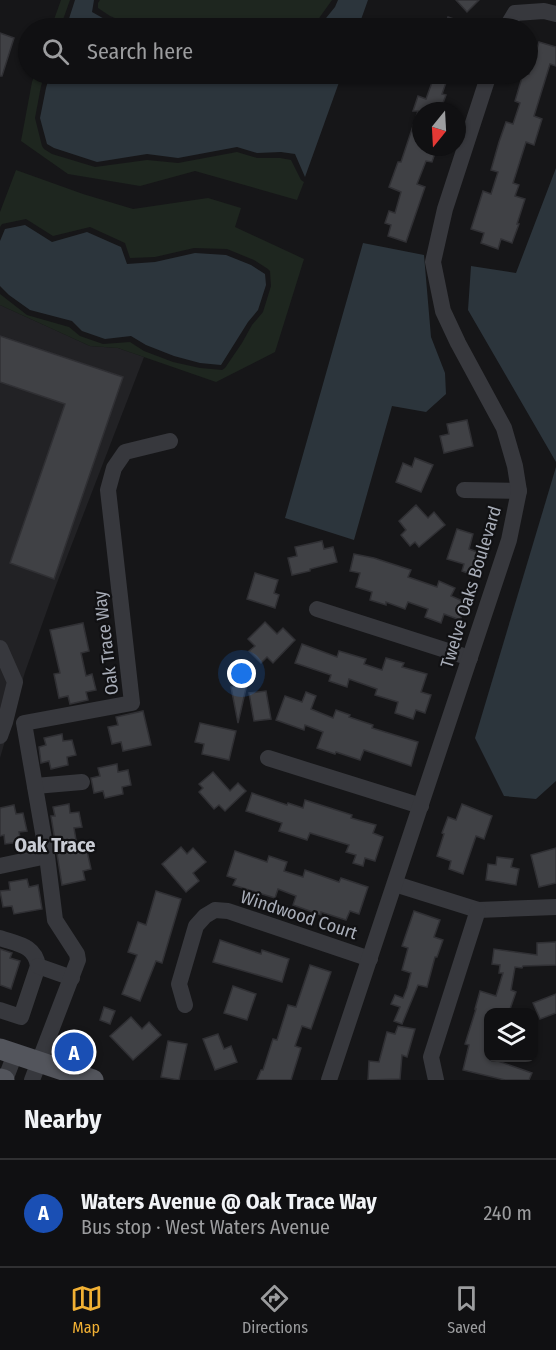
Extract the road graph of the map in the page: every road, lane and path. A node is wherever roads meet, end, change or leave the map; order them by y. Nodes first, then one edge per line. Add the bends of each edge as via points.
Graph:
1 (556, 14) edge
2 (512, 18) edge
3 (486, 84) edge
4 (170, 441) dead end
5 (464, 490) dead end
6 (519, 491) junction
7 (317, 609) dead end
8 (0, 648) edge
9 (470, 658) junction
10 (0, 736) edge
11 (268, 758) dead end
12 (82, 782) dead end
13 (35, 786) junction
14 (421, 806) junction
15 (47, 856) junction
16 (0, 866) edge
17 (395, 884) junction
18 (556, 907) edge
19 (478, 910) junction
20 (0, 938) edge
21 (370, 959) junction
22 (38, 966) junction
23 (72, 978) junction
24 (185, 1005) dead end
25 (0, 1010) edge
26 (8, 1051) edge
27 (35, 1071) edge
28 (0, 1078) edge
29 (5, 1080) edge
30 (93, 1080) edge
31 (329, 1080) edge
32 (436, 1080) edge

1 - 2 street via 515,13
3 - 6 street, Twelve Oaks Boulevard via 445,209 434,262 443,311 504,428
4 - 13 street, Oak Trace Way via 125,452 114,468 108,490 132,703 24,723
5 - 6 street
6 - 9 street, Twelve Oaks Boulevard via 509,540
7 - 9 street
8 - 10 street via 15,682
9 - 14 street, Twelve Oaks Boulevard
11 - 14 street
12 - 13 street
13 - 15 street, Oak Trace Way
14 - 17 street, Twelve Oaks Boulevard
15 - 16 street
15 - 23 street, Oak Trace Way via 55,920 77,954
17 - 19 street
17 - 21 street, Twelve Oaks Boulevard
18 - 19 street
19 - 32 street via 431,1057
20 - 22 street via 29,948
21 - 24 street, Windwood Court via 215,910 196,926 179,984
21 - 31 street, Twelve Oaks Boulevard
22 - 23 street
22 - 25 street via 21,1017
23 - 27 street, Oak Trace Way
26 - 27 main road
26 - 29 street
27 - 30 main road
28 - 29 main road

